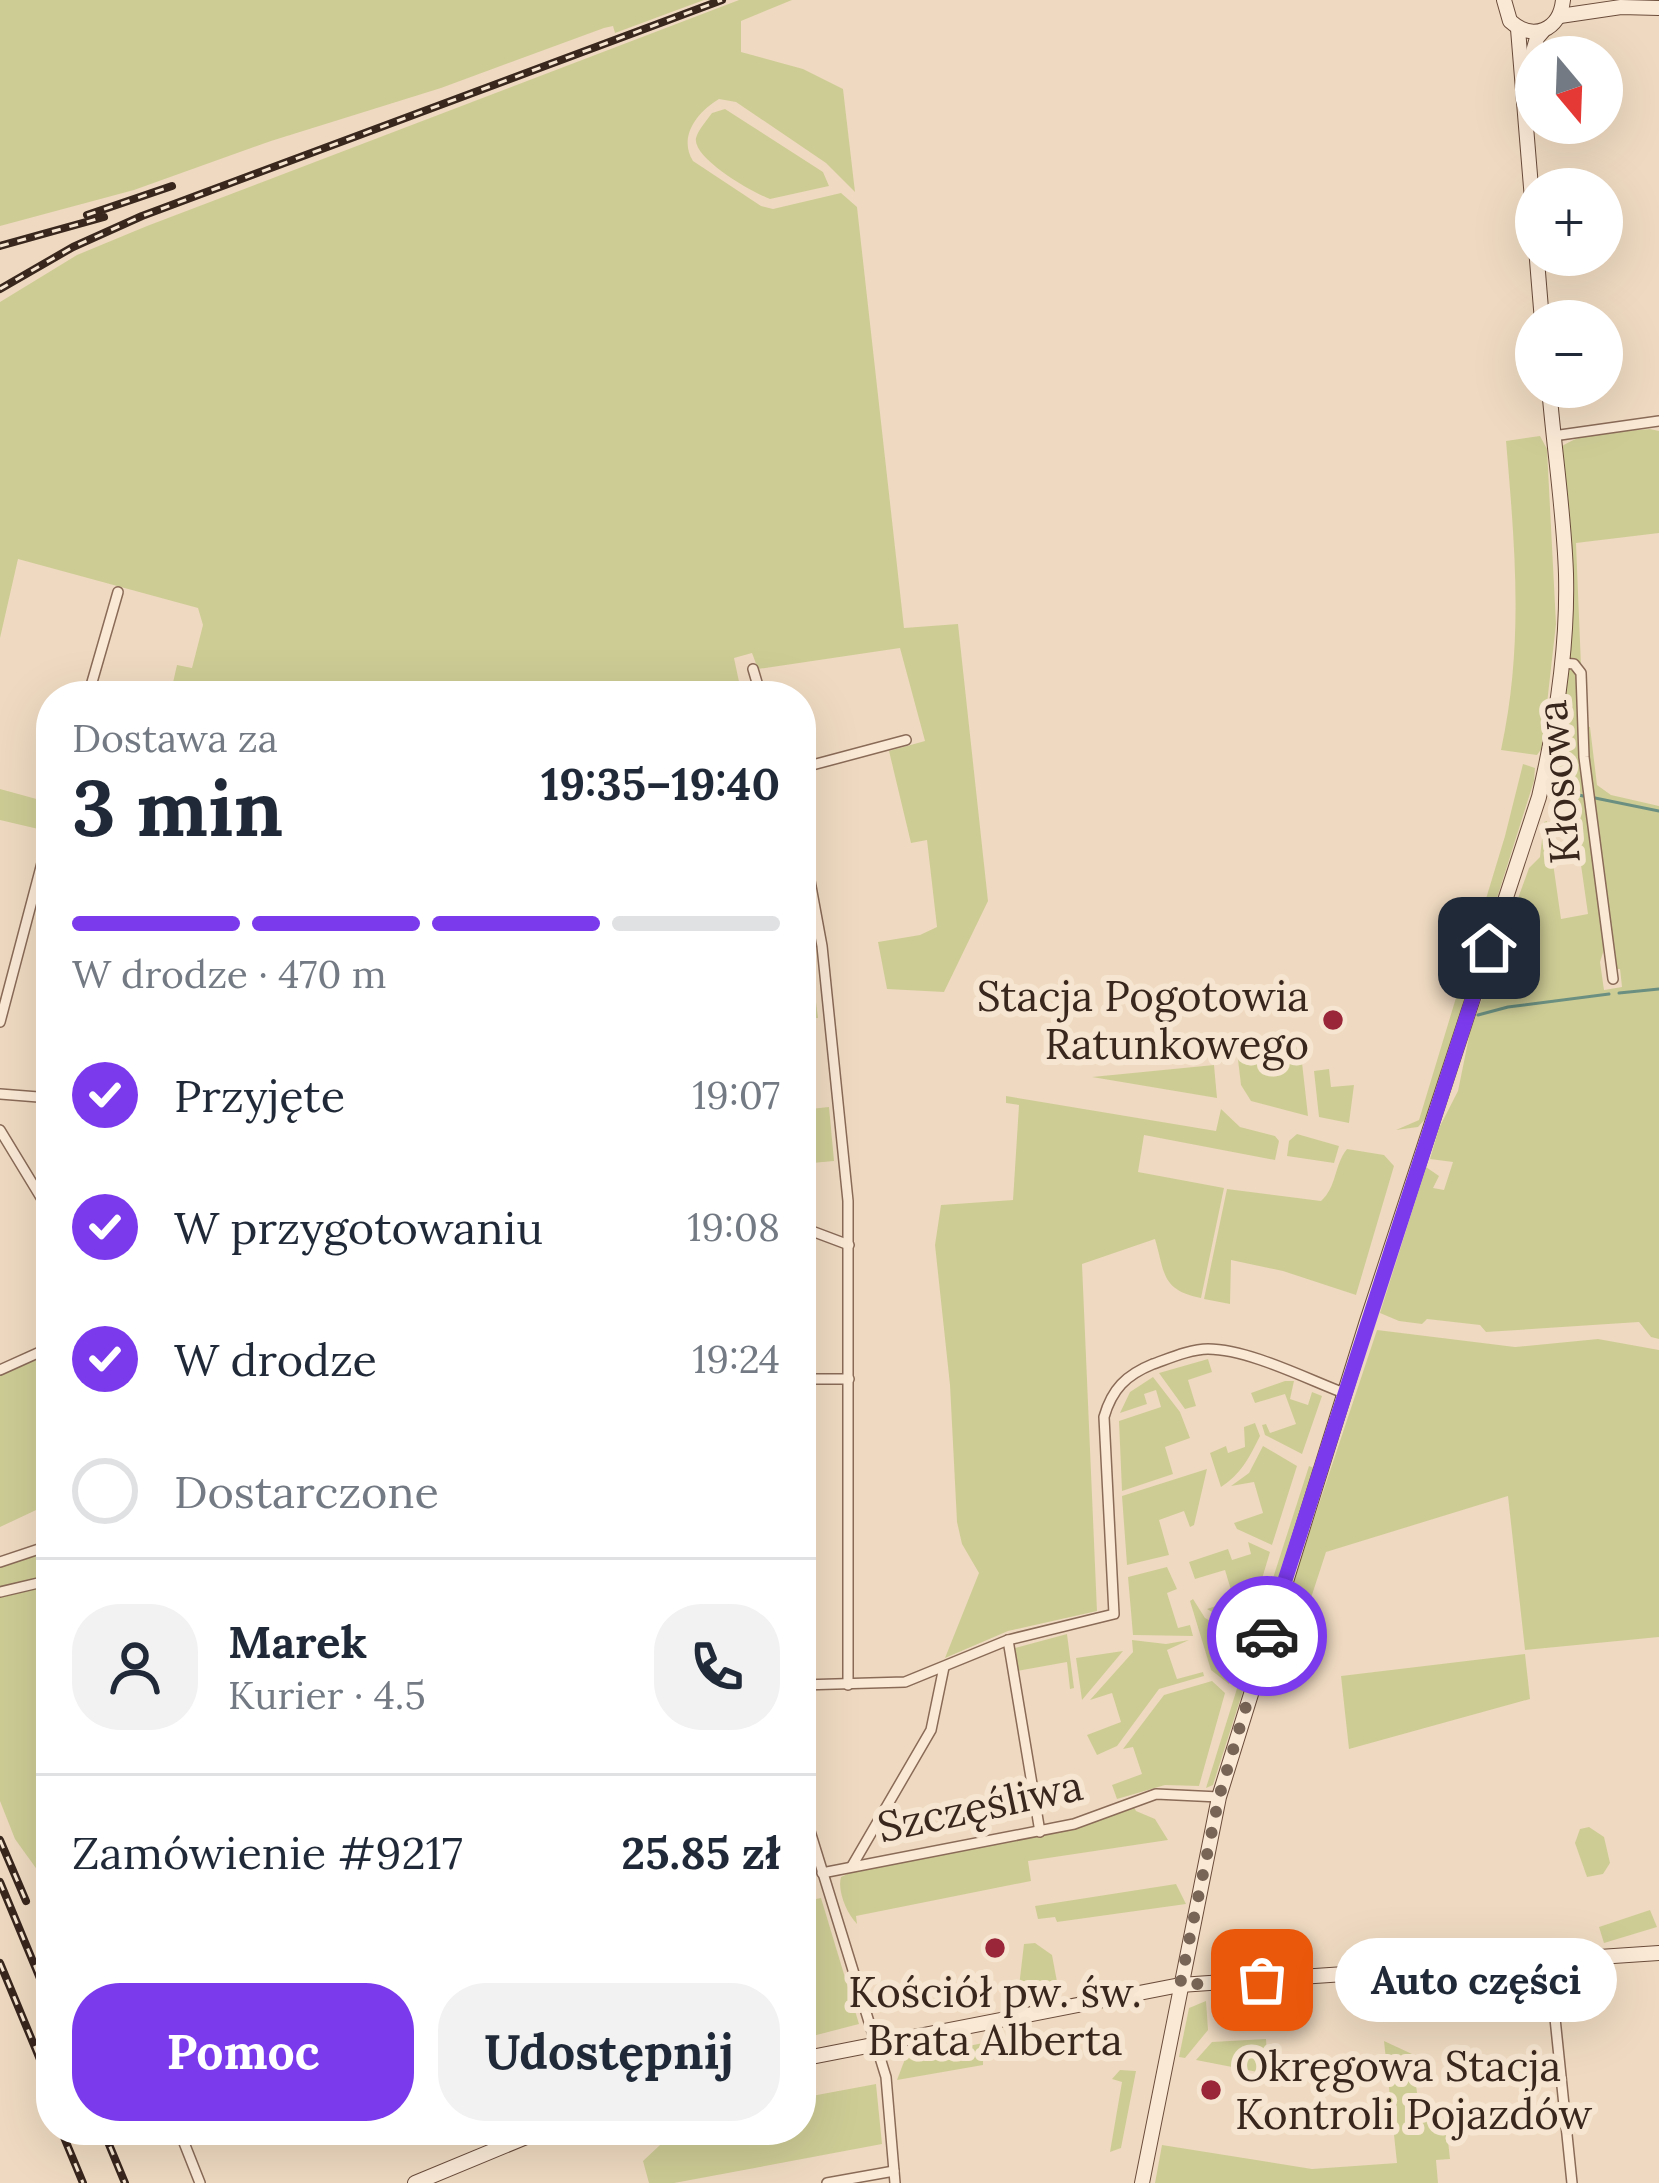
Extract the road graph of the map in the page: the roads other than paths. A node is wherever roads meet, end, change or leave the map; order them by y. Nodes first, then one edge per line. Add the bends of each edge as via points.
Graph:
1 (1504, 0) edge
2 (1563, 0) edge
3 (1588, 0) edge
4 (1621, 7) junction
5 (1659, 8) edge
6 (1560, 16) junction
7 (1518, 28) junction
8 (1543, 32) junction
9 (1519, 36) edge
10 (1539, 36) edge
11 (1525, 144) edge
12 (1540, 300) edge
13 (1551, 408) edge
14 (1659, 421) edge
15 (1553, 436) junction
16 (118, 592) dead end
17 (1562, 663) junction
18 (753, 669) dead end
19 (92, 681) edge
20 (757, 681) edge
21 (906, 740) dead end
22 (816, 763) edge
23 (36, 886) edge
24 (816, 913) edge
25 (1613, 979) dead end
26 (0, 1022) edge
27 (0, 1094) edge
28 (36, 1097) edge
29 (0, 1130) edge
30 (36, 1189) edge
31 (816, 1233) edge
32 (849, 1245) junction
33 (36, 1354) edge
34 (0, 1370) edge
35 (816, 1378) edge
36 (849, 1379) junction
37 (1344, 1393) junction
38 (36, 1550) edge
39 (0, 1562) edge
40 (36, 1584) edge
41 (0, 1592) edge
42 (1008, 1640) junction
43 (944, 1667) junction
44 (816, 1685) edge
45 (848, 1685) junction
46 (1219, 1797) junction
47 (1040, 1832) junction
48 (816, 1850) edge
49 (852, 1866) junction
50 (823, 1873) junction
51 (1659, 1953) edge
52 (1549, 1960) junction
53 (1180, 1985) junction
54 (878, 2043) junction
55 (816, 2057) edge
56 (185, 2145) edge
57 (507, 2145) edge
58 (894, 2177) edge
59 (200, 2183) edge
60 (415, 2183) edge
61 (827, 2183) edge
62 (1142, 2183) edge
63 (1572, 2183) edge

1 - 7 street
2 - 6 street
3 - 4 street
4 - 5 street
4 - 6 street
6 - 8 street
7 - 8 street
7 - 9 street
8 - 10 street
11 - 12 street
13 - 15 street
14 - 15 street
15 - 17 street via 1566,575
16 - 19 street
17 - 25 street, Kłosowa via 1580,673
17 - 37 street via 1539,797
18 - 20 street
21 - 22 street
23 - 26 street
24 - 32 street
27 - 28 street
29 - 30 street
31 - 32 street
32 - 36 street
33 - 34 street
35 - 36 street
36 - 45 street
37 - 42 street via 1208,1349 1130,1376 1114,1390 1105,1417 1114,1614
37 - 46 street
38 - 39 street
40 - 41 street
42 - 43 street
42 - 47 street
43 - 45 street via 904,1682
43 - 49 street via 931,1730
44 - 45 street
46 - 47 street, Szczęśliwa via 1156,1794
46 - 53 street
47 - 49 street, Szczęśliwa
48 - 50 street
49 - 50 street, Szczęśliwa
50 - 54 street
51 - 52 street
52 - 53 street
52 - 63 street
53 - 54 street
53 - 62 street
54 - 55 street
54 - 58 street
56 - 59 street
57 - 60 street
58 - 61 street

